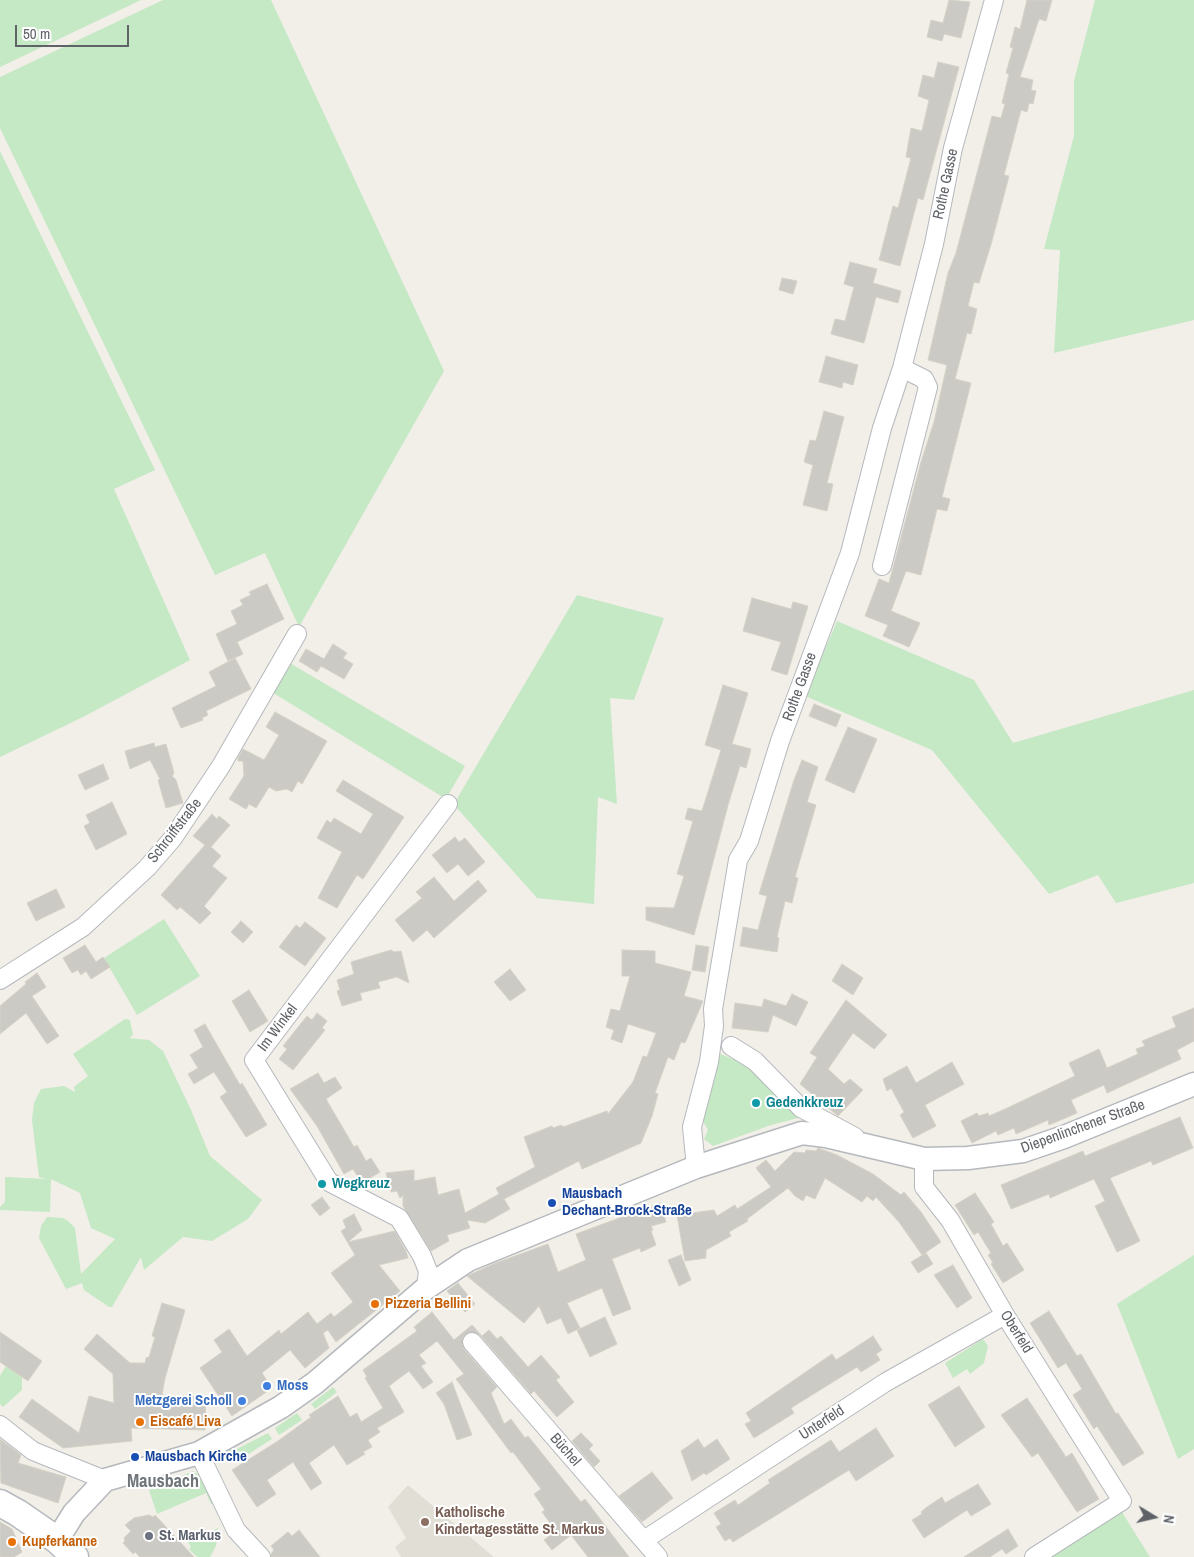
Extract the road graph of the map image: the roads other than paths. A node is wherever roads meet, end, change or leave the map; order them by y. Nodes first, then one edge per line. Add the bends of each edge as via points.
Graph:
1 (994, 0) edge
2 (902, 368) junction
3 (882, 566) dead end
4 (298, 634) dead end
5 (448, 804) dead end
6 (0, 980) edge
7 (731, 1046) dead end
8 (1194, 1084) edge
9 (877, 1149) junction
10 (924, 1159) junction
11 (696, 1167) junction
12 (426, 1288) junction
13 (1006, 1315) junction
14 (472, 1342) dead end
15 (0, 1425) edge
16 (200, 1453) junction
17 (105, 1480) junction
18 (0, 1503) edge
19 (644, 1540) junction
20 (66, 1549) edge
21 (261, 1557) edge
22 (658, 1557) edge
23 (1034, 1557) edge

1 - 2 street, Rothe Gasse via 954,148 934,244
2 - 3 street via 924,379 928,388
2 - 11 street, Rothe Gasse via 882,428 850,552 780,741 749,841 738,860 713,1009 709,1062 692,1127
4 - 6 street, Schroiffstraße via 222,766 173,838 147,868 83,927
5 - 12 street, Im Winkel via 254,1060 329,1182 399,1218 428,1271
7 - 9 street via 755,1061 802,1108
8 - 10 street, Diepenlinchener Straße via 1031,1148 968,1158
9 - 10 street, Diepenlinchener Straße
9 - 11 street, Diepenlinchener Straße via 802,1133
10 - 13 street, Oberfeld via 924,1187 950,1220
11 - 12 street, Diepenlinchener Straße via 468,1260
12 - 16 street, Diepenlinchener Straße via 315,1383
13 - 19 street, Unterfeld via 886,1382
13 - 23 street, Oberfeld via 1122,1501
14 - 19 street, Büchel
15 - 17 street via 32,1451
16 - 17 street, Diepenlinchener Straße
16 - 21 street via 236,1530
17 - 20 street via 74,1513
18 - 20 main road
19 - 22 street, Büchel

